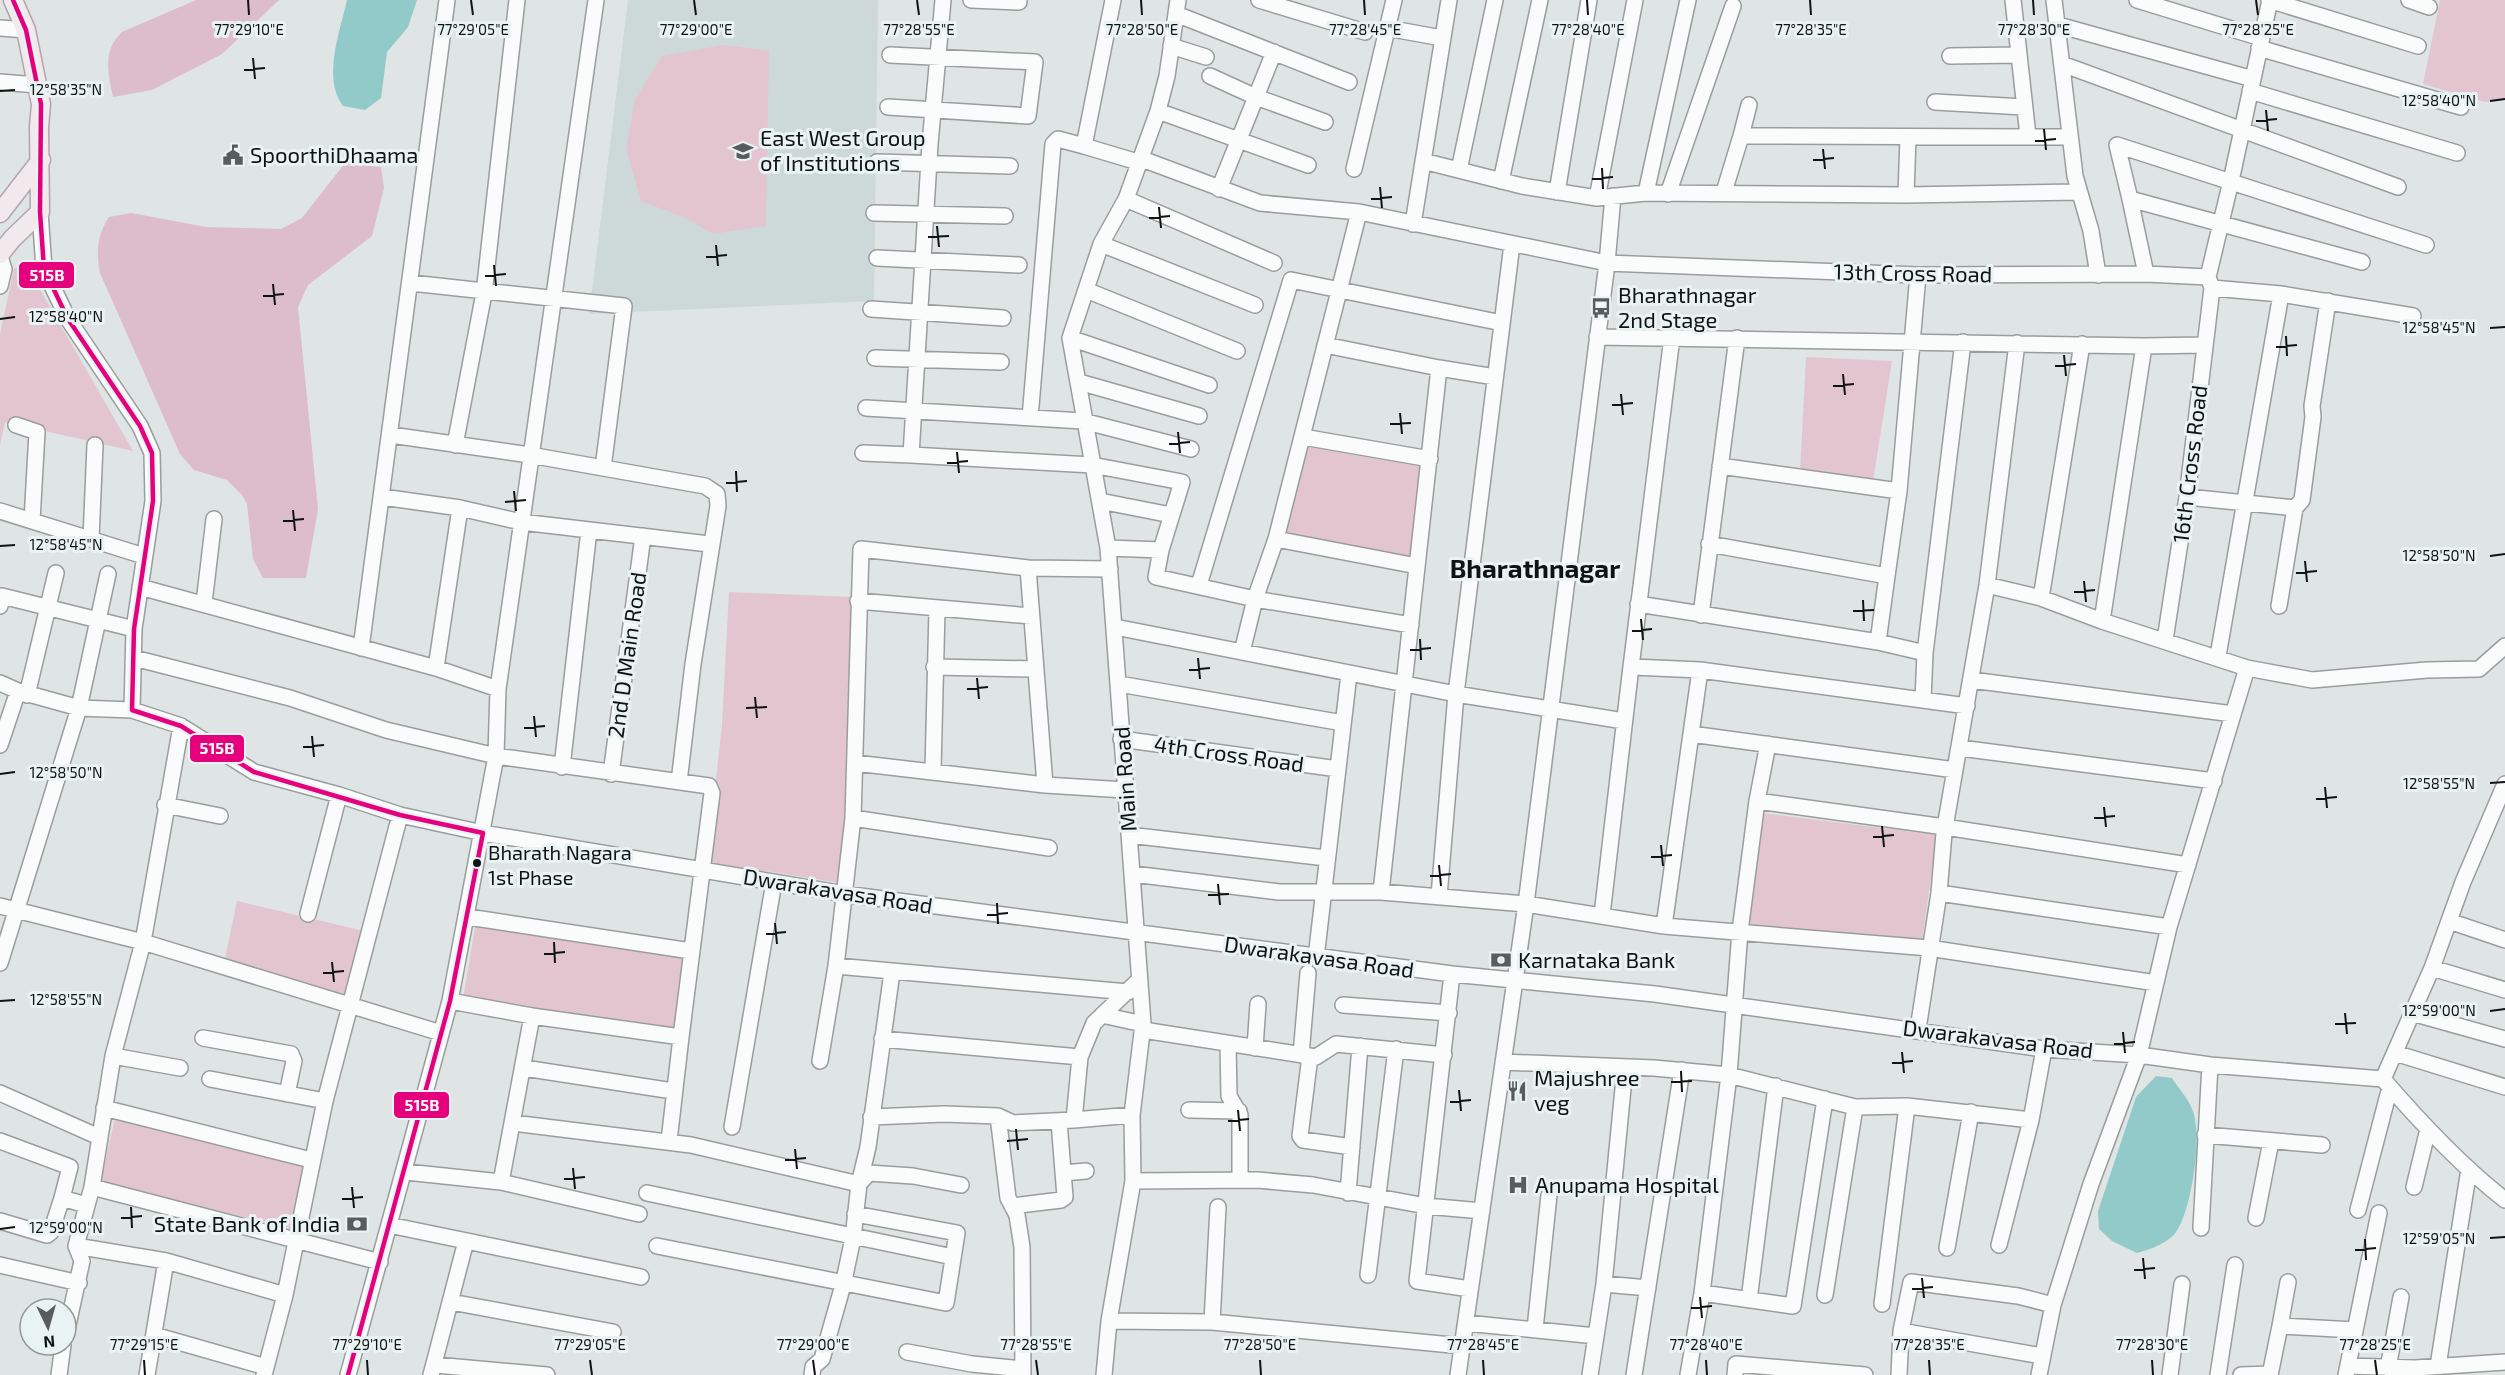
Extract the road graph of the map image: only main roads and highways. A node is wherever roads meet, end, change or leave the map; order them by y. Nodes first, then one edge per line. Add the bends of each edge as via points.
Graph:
1 (13, 0) edge
2 (41, 160) junction
3 (0, 213) edge
4 (0, 256) edge

1 - 2 main road via 26,30 41,104
2 - 3 main road
2 - 4 main road via 40,212

